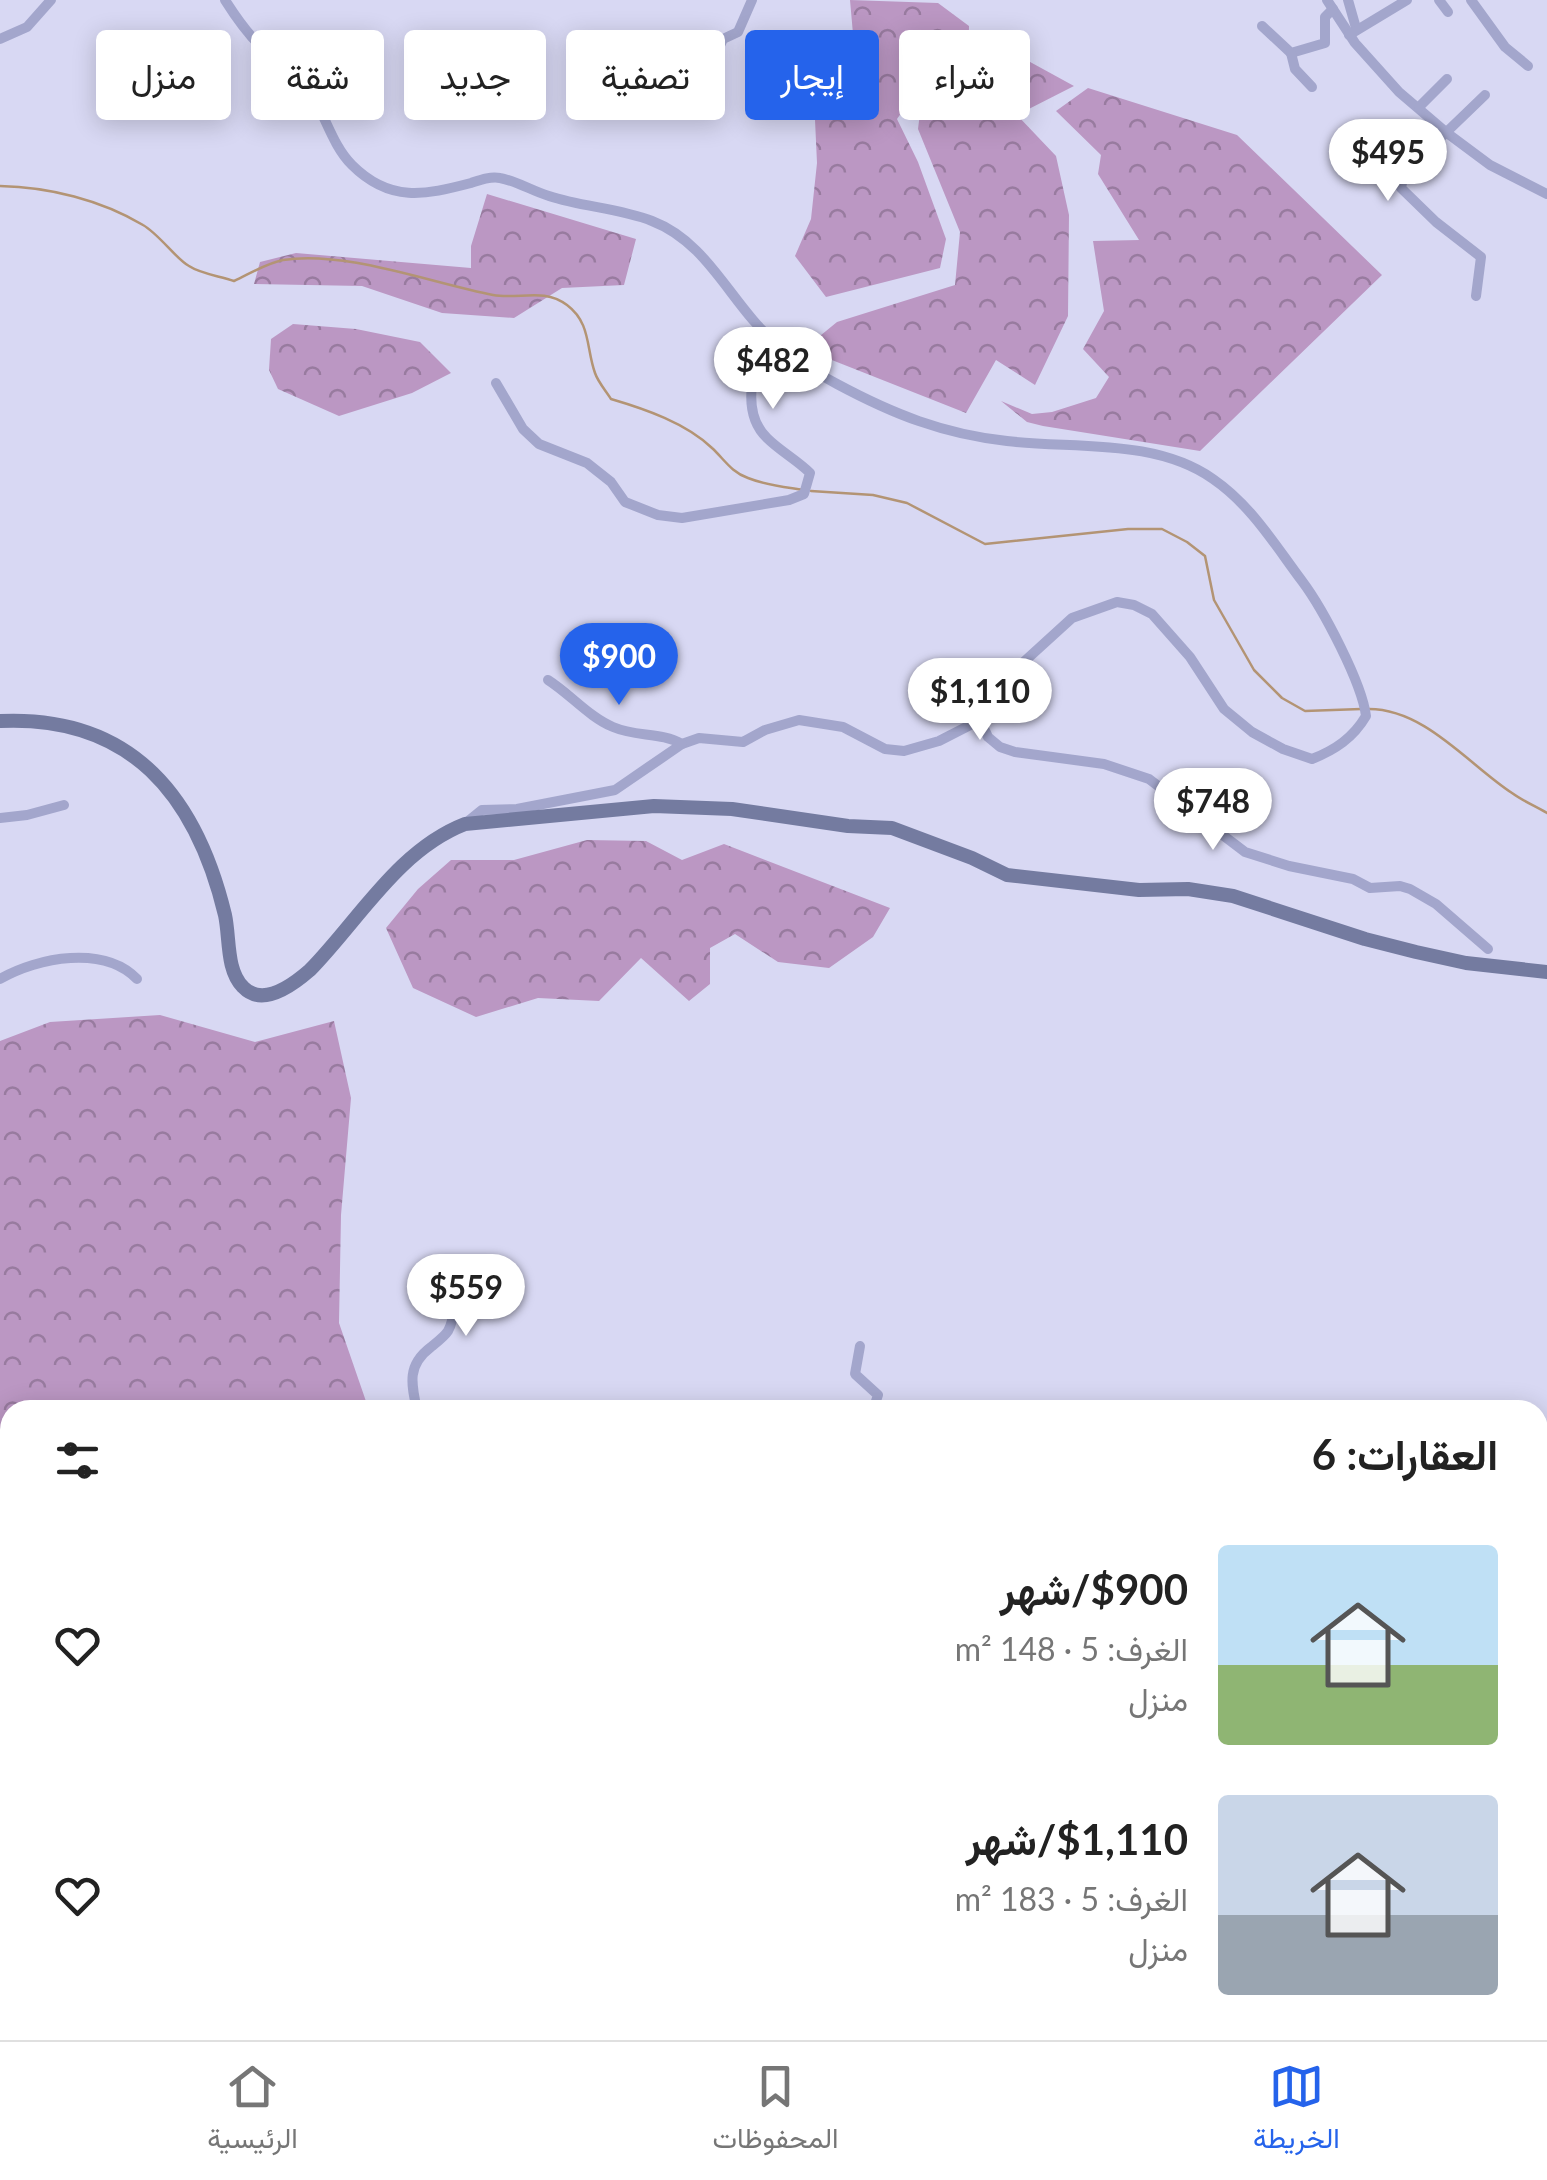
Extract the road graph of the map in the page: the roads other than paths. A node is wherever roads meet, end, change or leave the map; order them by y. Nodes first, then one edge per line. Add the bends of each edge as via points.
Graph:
1 (51, 0) edge
2 (225, 0) edge
3 (752, 0) edge
4 (1348, 0) edge
5 (1407, 0) edge
6 (1439, 0) edge
7 (1471, 0) edge
8 (1330, 5) edge
9 (1448, 12) dead end
10 (1262, 26) dead end
11 (1352, 32) junction
12 (725, 38) edge
13 (0, 39) edge
14 (1291, 54) junction
15 (1528, 66) dead end
16 (1447, 79) dead end
17 (1312, 87) dead end
18 (1485, 96) dead end
19 (1419, 107) junction
20 (1446, 133) junction
21 (1547, 194) edge
22 (1476, 296) dead end
23 (767, 335) junction
24 (496, 383) dead end
25 (548, 680) dead end
26 (980, 720) junction
27 (0, 721) edge
28 (682, 744) junction
29 (64, 805) dead end
30 (0, 818) edge
31 (465, 824) junction
32 (1488, 949) dead end
33 (1547, 972) edge
34 (0, 979) edge
35 (138, 979) dead end
36 (447, 1260) dead end
37 (860, 1346) dead end
38 (415, 1400) edge
39 (877, 1400) edge

1 - 13 street via 26,27
2 - 23 street via 266,52 297,74 351,165 378,184 418,195 495,176 546,196 653,221 696,250
3 - 12 street via 738,32
4 - 11 street
5 - 11 street
6 - 9 street
7 - 15 street via 1504,47
8 - 11 street
8 - 14 street via 1325,43
10 - 14 street
11 - 19 street via 1380,74
14 - 17 street
16 - 19 street
18 - 20 street
19 - 20 street
20 - 21 street
20 - 22 street via 1404,173 1401,188 1481,257
23 - 24 street via 750,412 765,437 810,473 804,494 789,500 682,518 625,502 587,463 539,444 523,430
23 - 26 street via 832,381 938,430 1154,456 1212,478 1251,513 1308,589 1364,696 1366,716 1334,750 1312,760 1283,749 1224,709 1152,614 1118,602 1072,618 1048,637 1006,680
25 - 28 street via 609,726
26 - 28 street via 904,750 885,749 843,727 799,720 742,742 699,738
26 - 32 street via 1000,747 1104,764 1150,779 1245,852 1370,888 1410,889
27 - 31 main road via 50,722 95,733 131,754 168,789 211,868 235,976 258,996 299,979 413,854
28 - 31 street via 616,790 482,810
29 - 30 street
31 - 33 main road via 654,806 892,828 1008,875 1233,896 1399,948
34 - 35 street via 45,960 100,960 124,966
36 - 38 street via 450,1326 415,1361
37 - 39 street via 854,1374

